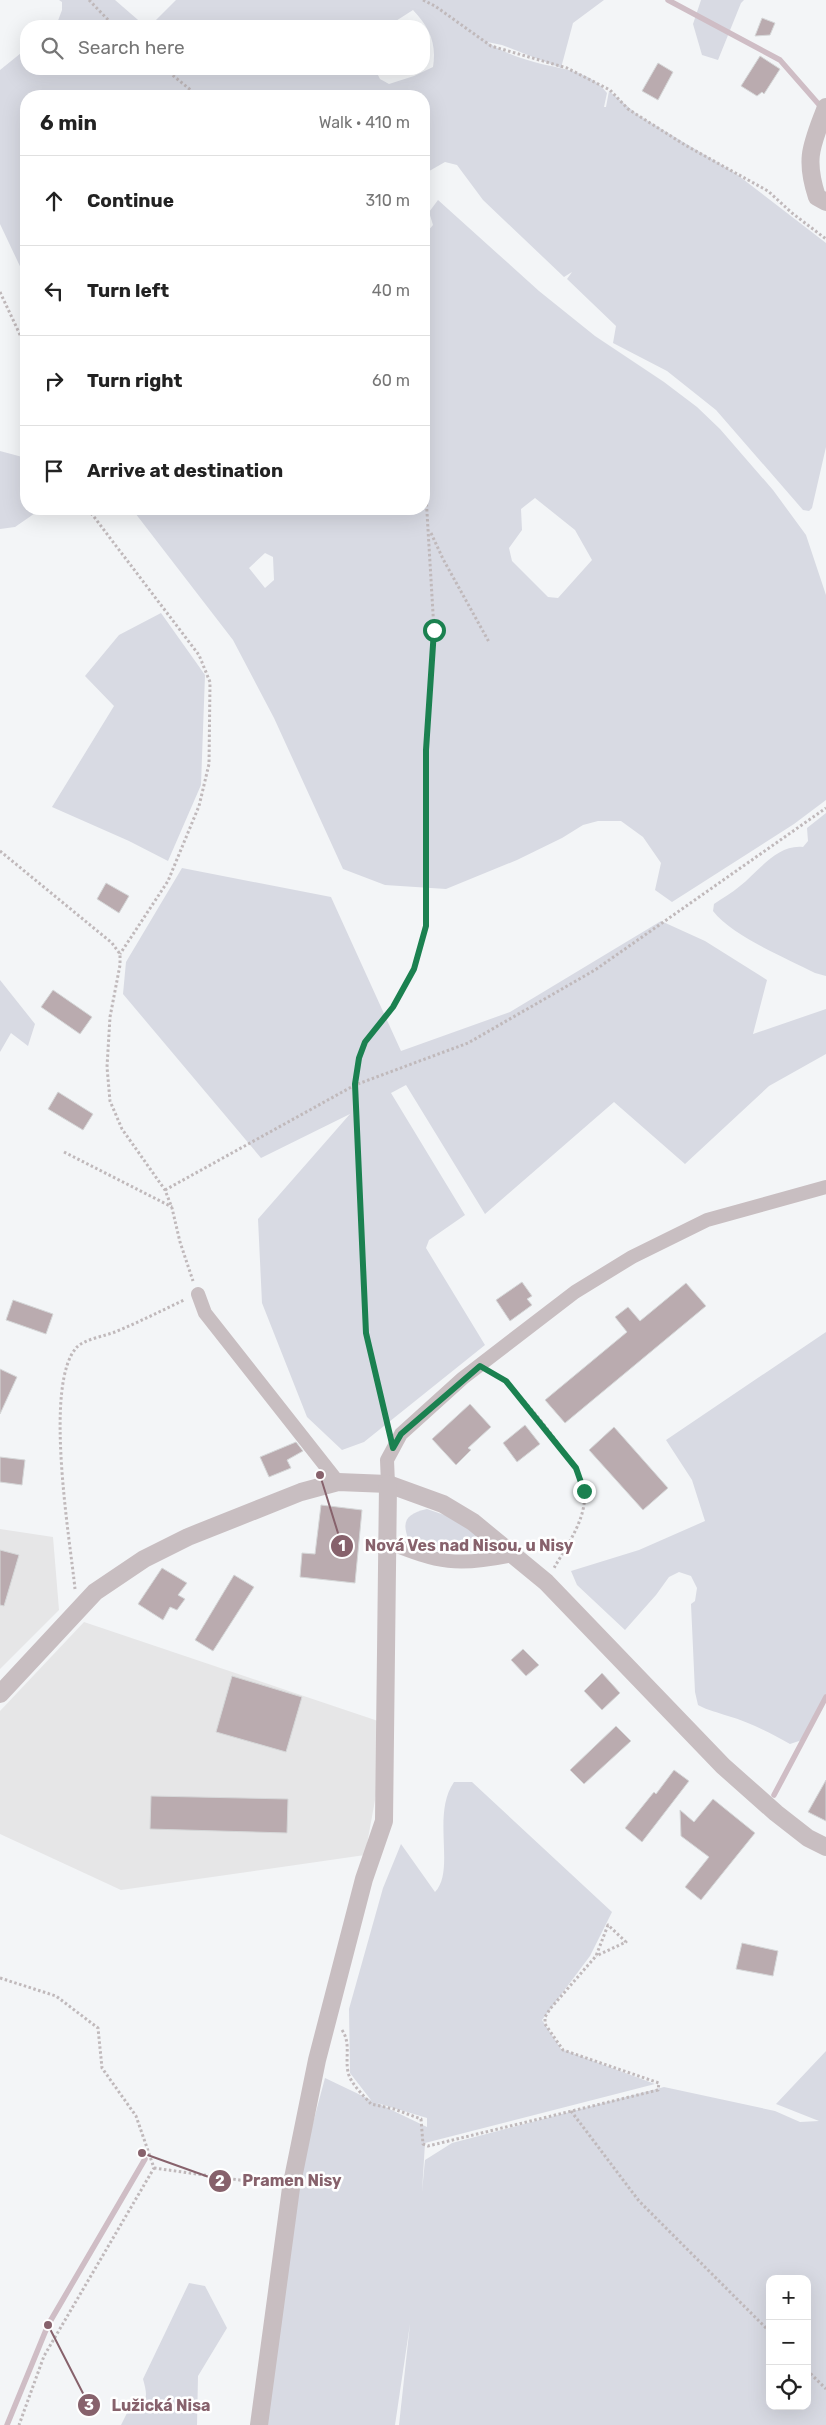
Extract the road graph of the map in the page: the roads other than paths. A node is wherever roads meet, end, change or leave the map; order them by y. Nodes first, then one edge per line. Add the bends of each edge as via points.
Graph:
1 (826, 107) edge
2 (826, 202) edge
3 (826, 1187) edge
4 (198, 1294) road end
5 (338, 1482) junction
6 (388, 1484) junction
7 (388, 1542) junction
8 (513, 1555) junction
9 (0, 1694) edge
10 (826, 1847) edge
11 (259, 2425) edge

1 - 2 street via 810,149 810,173 817,197
3 - 6 street via 707,1220 632,1257 575,1292 480,1366 401,1434 387,1460
4 - 5 street via 205,1313
5 - 6 street
5 - 9 street via 302,1492 188,1536 144,1559 95,1592
6 - 7 street
6 - 8 street via 443,1504 473,1522
7 - 8 street via 422,1556 449,1562 482,1562
7 - 11 street via 384,1821 364,1879 317,2060 291,2188
8 - 10 street via 546,1582 723,1766 776,1813 808,1838

